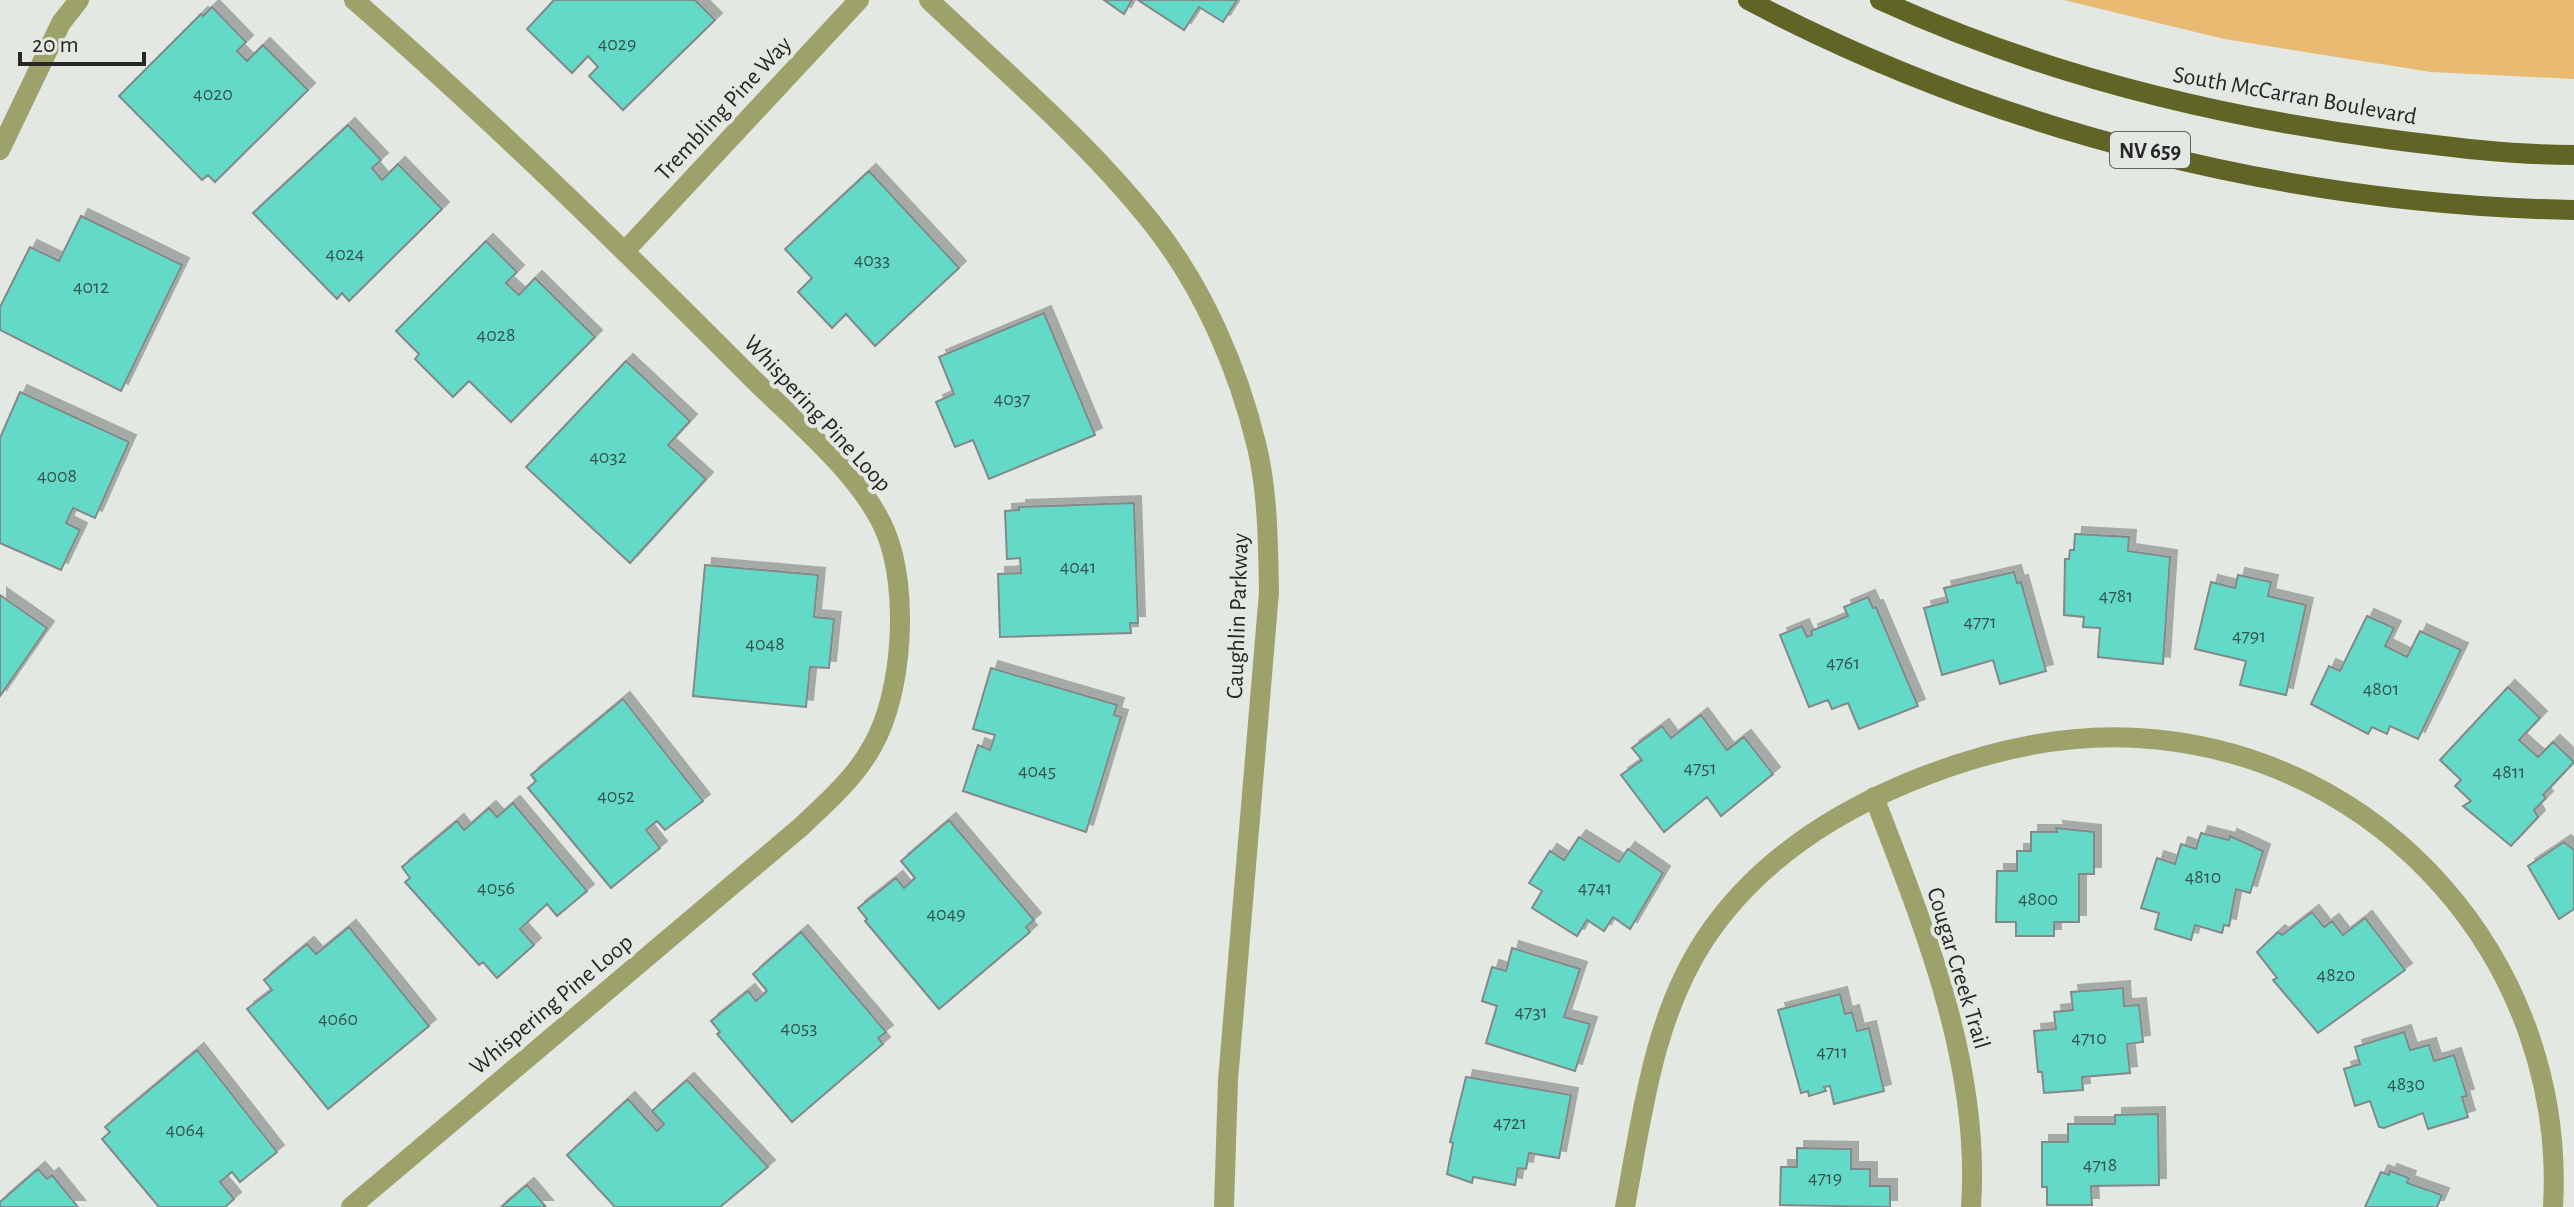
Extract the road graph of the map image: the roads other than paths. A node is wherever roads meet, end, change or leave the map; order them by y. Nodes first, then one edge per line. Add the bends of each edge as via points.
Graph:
1 (79, 0) edge
2 (354, 0) edge
3 (859, 0) edge
4 (929, 0) edge
5 (1748, 0) edge
6 (1880, 0) edge
7 (0, 150) edge
8 (2574, 155) edge
9 (2574, 210) edge
10 (625, 251) junction
11 (1874, 797) junction
12 (351, 1207) edge
13 (1224, 1207) edge
14 (1625, 1207) edge
15 (1971, 1207) edge
16 (2553, 1207) edge

1 - 7 street via 61,23
2 - 10 street, Whispering Pine Loop
3 - 10 street, Trembling Pine Way
4 - 13 street, Caughlin Parkway via 1053,118 1153,224 1214,325 1257,449 1269,592 1228,1080
5 - 9 main road, NV 659 via 1930,82 2081,133 2366,195
6 - 8 main road, South McCarran Boulevard / NV 659 via 2008,52 2215,112 2470,150
10 - 12 street, Whispering Pine Loop via 824,451 879,519 891,546 898,595 897,658 886,713 854,774 802,826
11 - 14 street via 1808,834 1769,864 1704,940 1662,1030
11 - 15 street, Cougar Creek Trail via 1964,1071
11 - 16 street via 1994,753 2068,739 2138,738 2198,746 2266,765 2331,795 2441,882 2482,936 2509,985 2539,1057 2551,1122

